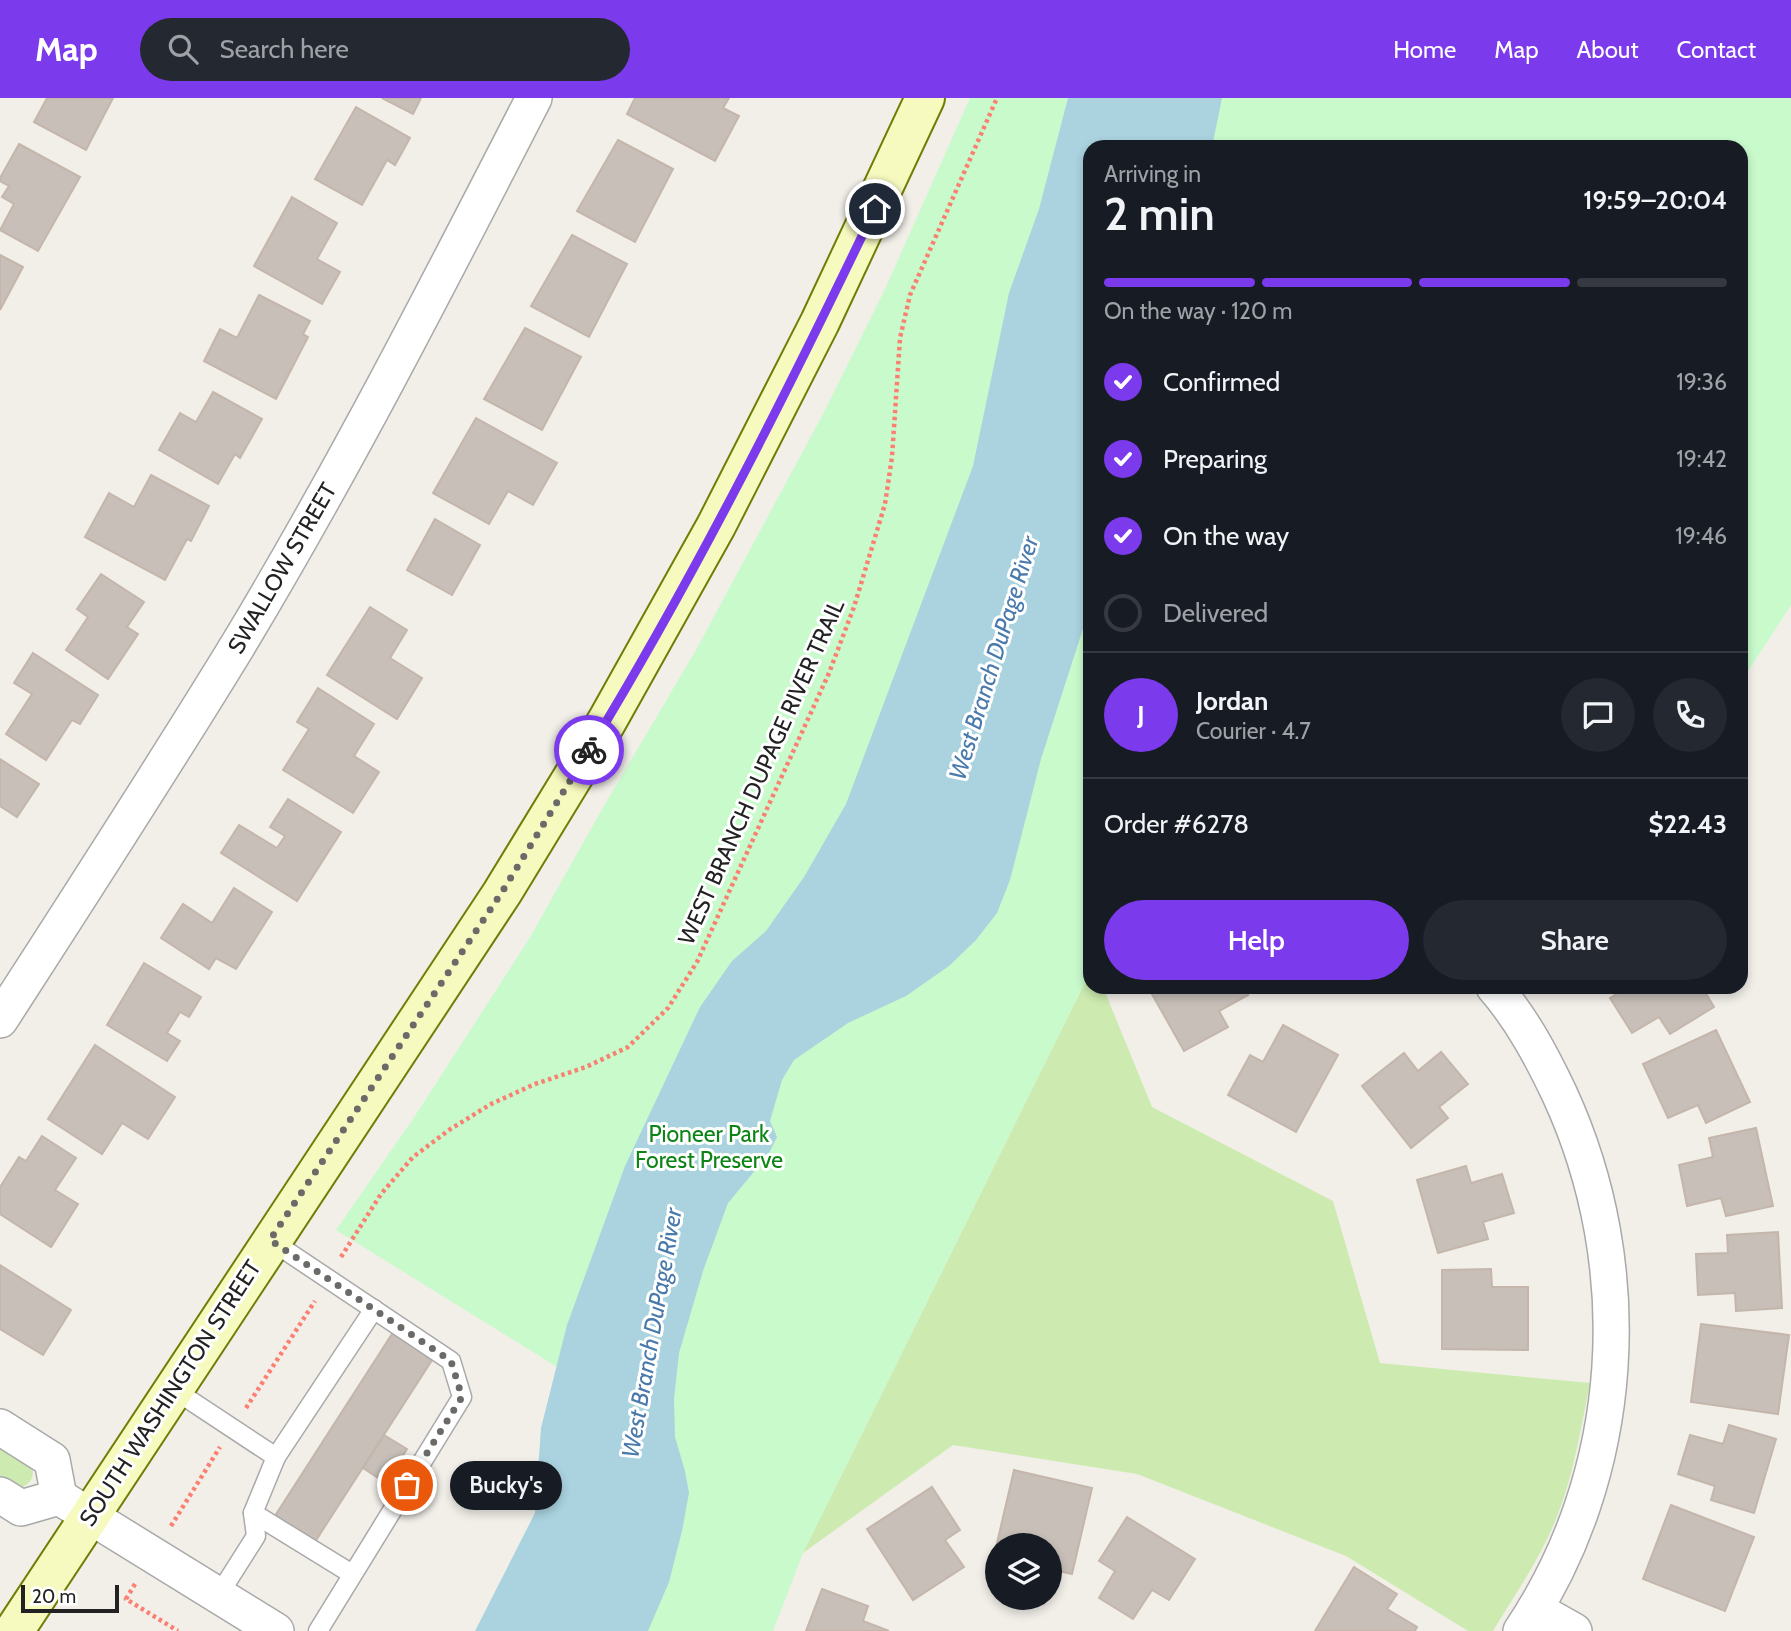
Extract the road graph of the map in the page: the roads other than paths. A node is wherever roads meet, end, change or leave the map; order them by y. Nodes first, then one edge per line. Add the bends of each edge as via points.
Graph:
1 (534, 98) edge
2 (925, 98) edge
3 (1499, 994) edge
4 (0, 1020) edge
5 (270, 1240) junction
6 (374, 1308) junction
7 (173, 1389) junction
8 (0, 1427) edge
9 (276, 1457) junction
10 (0, 1495) edge
11 (74, 1507) junction
12 (253, 1513) junction
13 (352, 1574) junction
14 (218, 1596) junction
15 (1528, 1620) edge
16 (14, 1631) edge
17 (276, 1631) edge
18 (318, 1631) edge
19 (1574, 1631) edge

1 - 4 street, SWALLOW STREET via 420,321 277,577
2 - 5 main road, SOUTH WASHINGTON STREET via 821,322 716,526 607,721 502,892
3 - 15 street via 1543,1058 1578,1133 1606,1239 1612,1304 1613,1343 1597,1455 1574,1528 1548,1589
5 - 6 lane
5 - 7 main road, SOUTH WASHINGTON STREET
6 - 9 lane
6 - 13 lane via 451,1361 462,1397
7 - 9 lane
7 - 11 main road, SOUTH WASHINGTON STREET
8 - 11 street via 52,1460
9 - 12 lane
10 - 11 street via 21,1508
11 - 14 street
11 - 16 main road, SOUTH WASHINGTON STREET
12 - 13 lane
12 - 14 lane via 256,1536
13 - 18 lane
14 - 17 street
15 - 19 street

